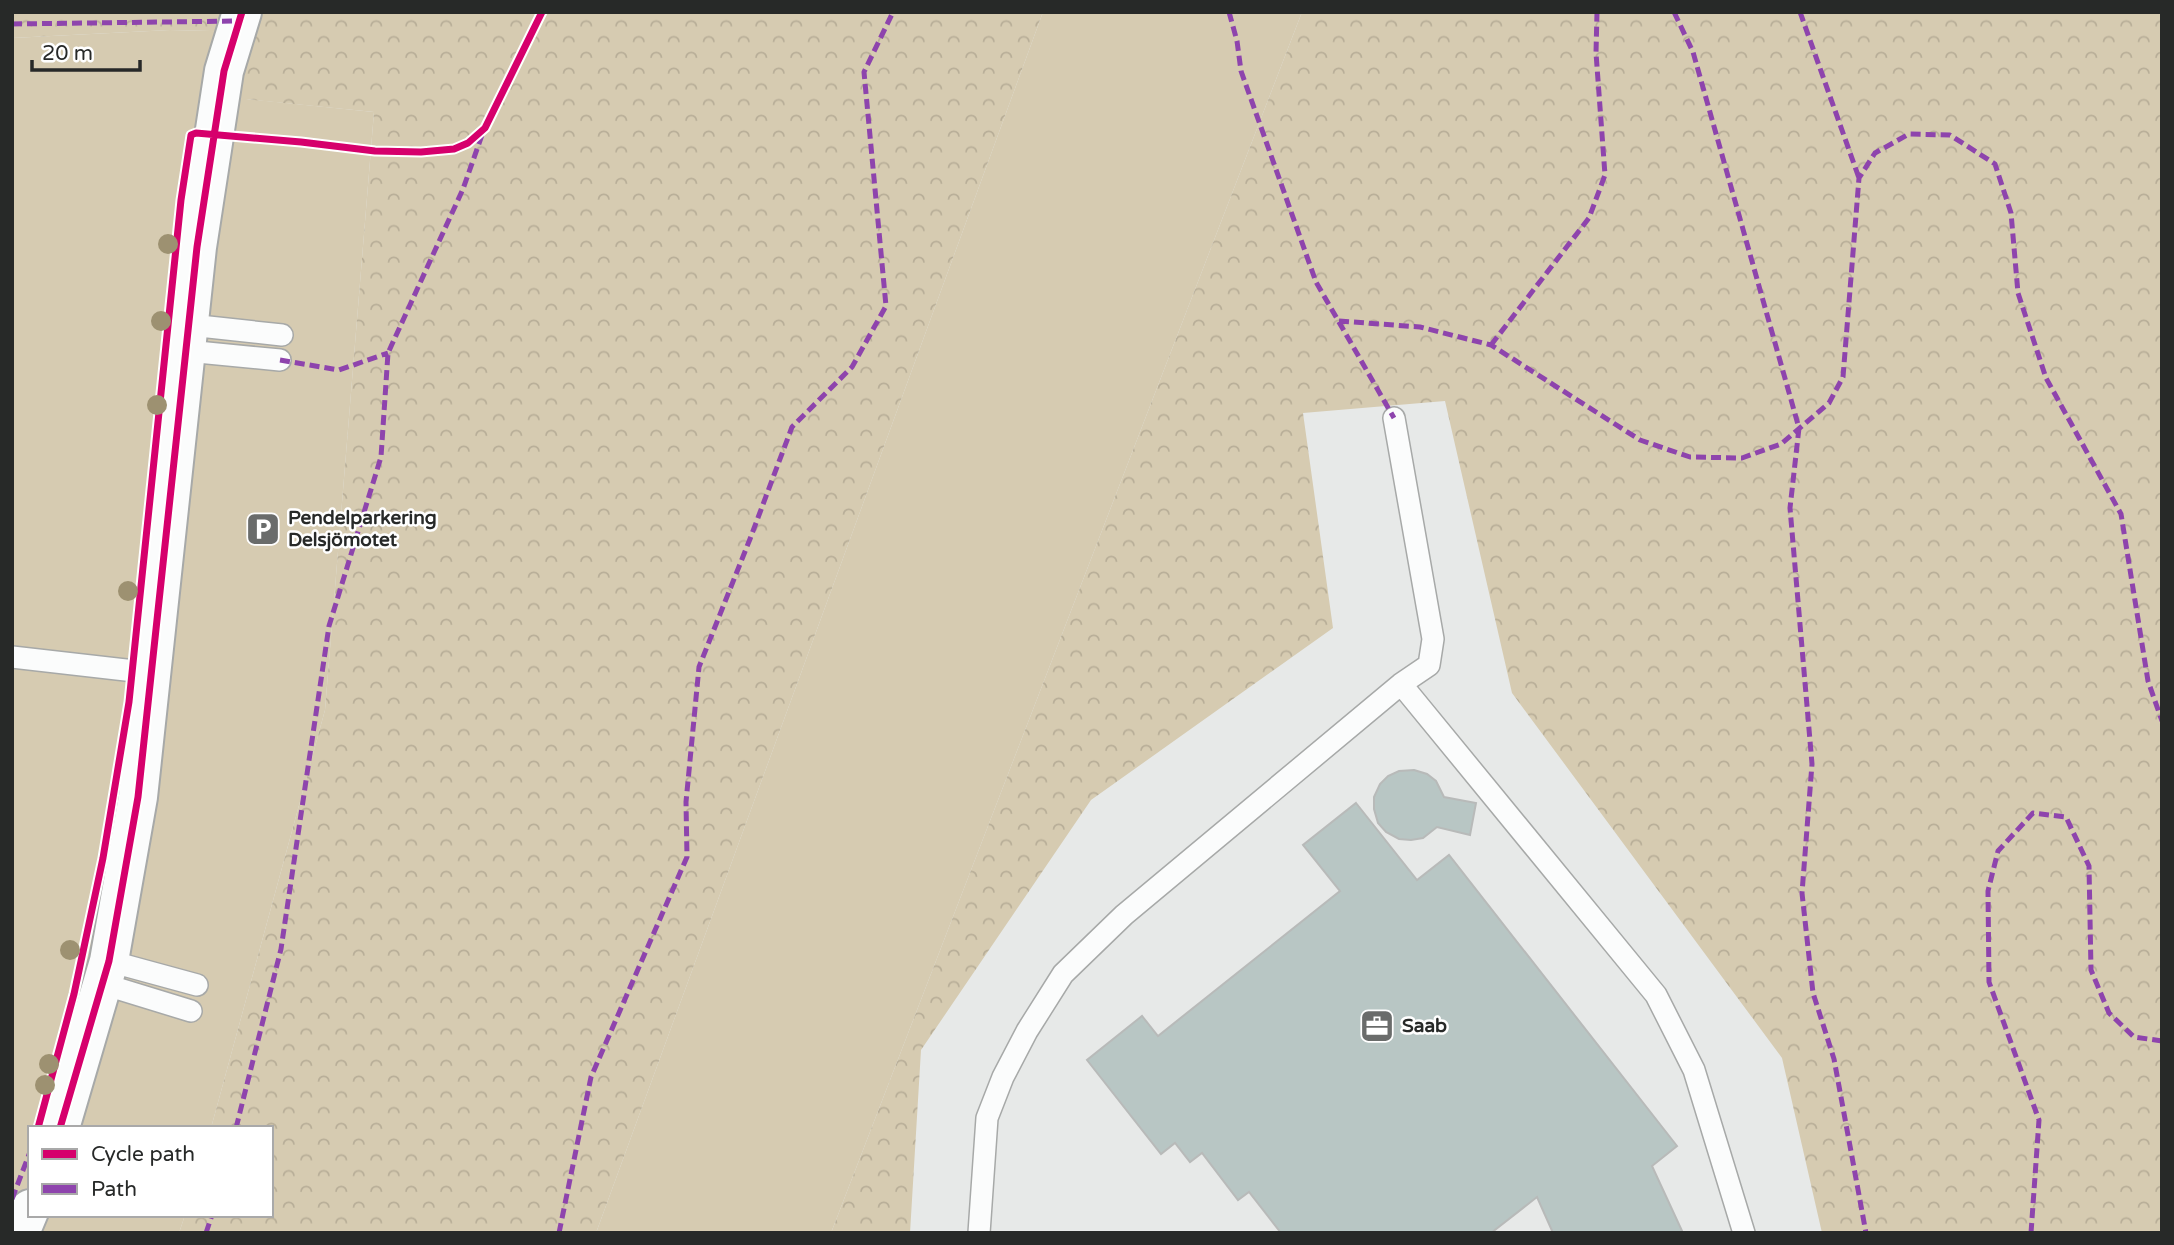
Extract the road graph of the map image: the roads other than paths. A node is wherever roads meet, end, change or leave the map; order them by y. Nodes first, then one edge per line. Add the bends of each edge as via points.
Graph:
1 (242, 12) edge
2 (282, 335) dead end
3 (188, 338) junction
4 (280, 360) dead end
5 (1394, 418) dead end
6 (12, 657) edge
7 (152, 673) junction
8 (1401, 684) junction
9 (106, 972) junction
10 (197, 985) dead end
11 (191, 1011) dead end
12 (61, 1126) edge
13 (28, 1214) edge
14 (20, 1233) edge
15 (979, 1233) edge
16 (1744, 1233) edge

1 - 3 street via 224,71
2 - 3 lane
3 - 4 lane
3 - 7 street
5 - 8 lane via 1433,639 1429,666
6 - 7 lane
7 - 9 street via 138,797
8 - 15 lane via 1124,915 1063,974 1027,1031 986,1118
8 - 16 lane via 1656,995 1694,1070
9 - 10 lane
9 - 11 lane
9 - 12 street
13 - 14 street

